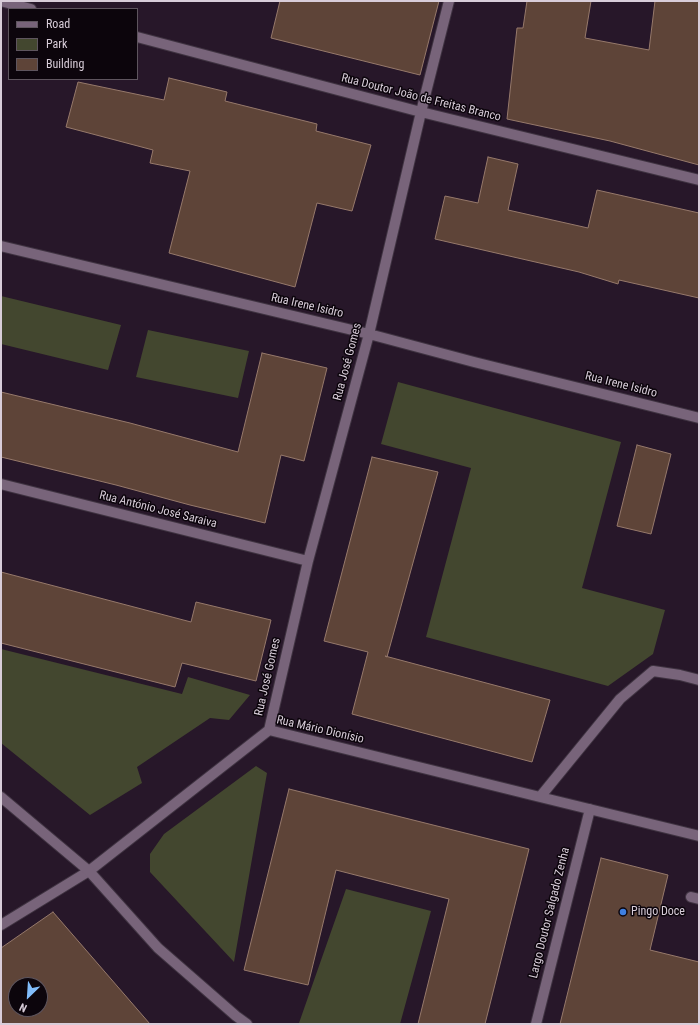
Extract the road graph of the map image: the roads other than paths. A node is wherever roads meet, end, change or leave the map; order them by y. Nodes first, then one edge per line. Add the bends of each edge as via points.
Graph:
1 (1, 1) edge
2 (450, 1) edge
3 (27, 8) edge
4 (138, 37) edge
5 (420, 112) junction
6 (699, 180) edge
7 (1, 246) edge
8 (369, 334) junction
9 (699, 418) edge
10 (1, 484) edge
11 (308, 561) junction
12 (699, 680) edge
13 (269, 730) junction
14 (1, 797) edge
15 (540, 797) junction
16 (590, 809) junction
17 (699, 836) edge
18 (89, 871) junction
19 (1, 925) edge
20 (247, 1024) edge
21 (536, 1024) edge

1 - 3 street
2 - 5 street, Rua José Gomes
4 - 5 street, Rua Doutor João de Freitas Branco
5 - 6 street, Rua Doutor João de Freitas Branco
5 - 8 street, Rua José Gomes
7 - 8 street, Rua Irene Isidro
8 - 9 street, Rua Irene Isidro
8 - 11 street, Rua José Gomes
10 - 11 street, Rua António José Saraiva
11 - 13 street, Rua José Gomes
12 - 15 street via 680,674 653,671 620,699
13 - 15 street, Rua Mário Dionísio
13 - 18 street, Rua Mário Dionísio
14 - 18 street
15 - 16 street
16 - 17 street
16 - 21 street, Largo Doutor Salgado Zenha
18 - 19 street, Rua Mário Dionísio
18 - 20 street via 158,948

